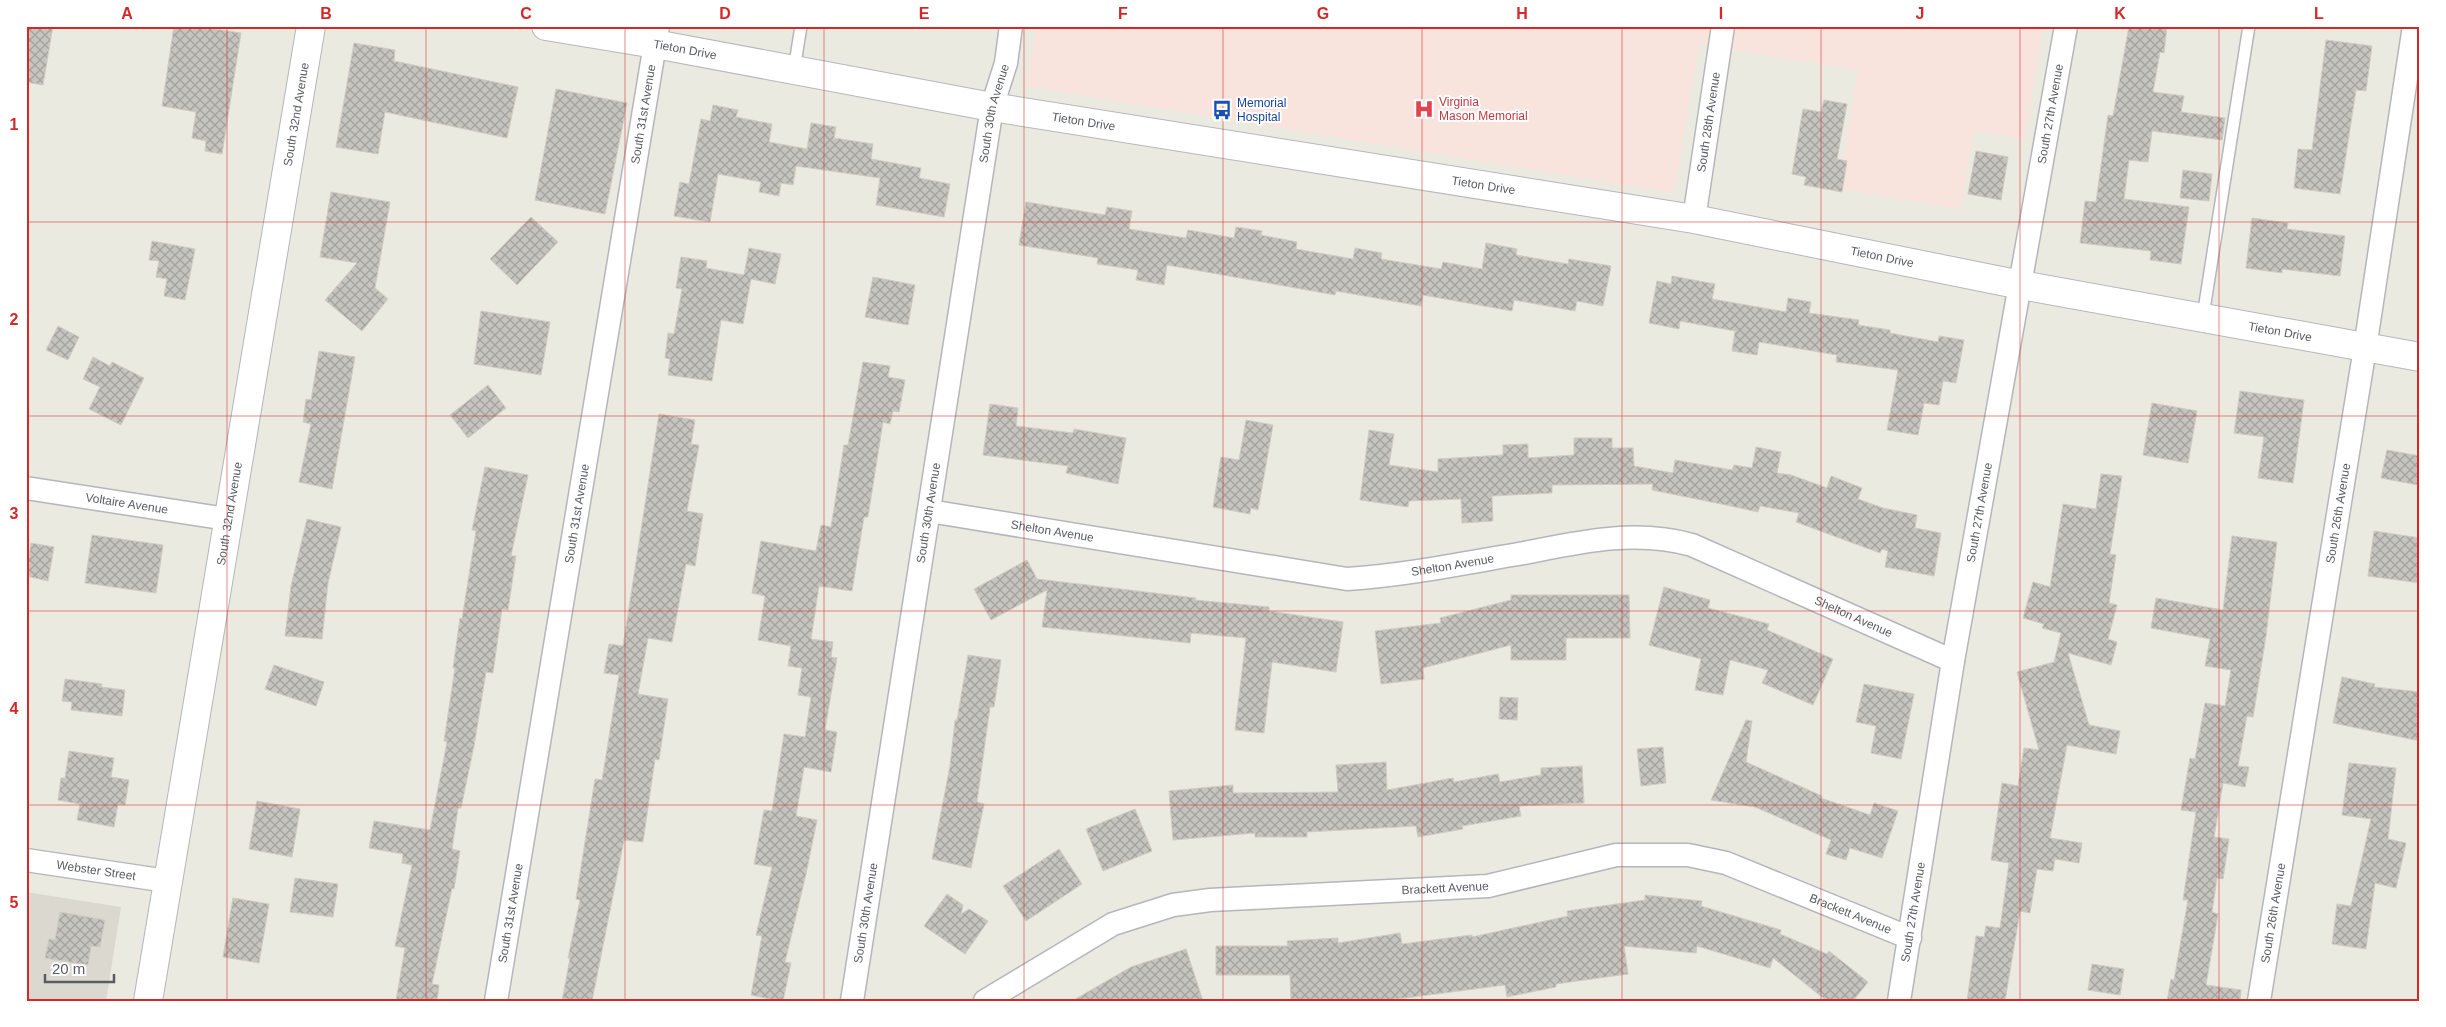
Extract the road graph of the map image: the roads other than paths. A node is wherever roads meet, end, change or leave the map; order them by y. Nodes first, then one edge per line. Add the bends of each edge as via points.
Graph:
1 (311, 26) edge
2 (546, 26) edge
3 (801, 26) edge
4 (1011, 26) edge
5 (1723, 26) edge
6 (2066, 26) edge
7 (2249, 26) edge
8 (2414, 26) edge
9 (656, 35) edge
10 (794, 70) junction
11 (992, 106) junction
12 (1694, 219) junction
13 (2021, 285) junction
14 (2203, 316) junction
15 (2366, 348) junction
16 (2420, 357) edge
17 (26, 488) edge
18 (929, 511) junction
19 (228, 519) junction
20 (1953, 661) junction
21 (26, 860) edge
22 (167, 882) junction
23 (1910, 938) junction
24 (148, 1001) edge
25 (496, 1001) edge
26 (852, 1001) edge
27 (985, 1001) edge
28 (1900, 1001) edge
29 (2259, 1001) edge

1 - 19 main road, South 32nd Avenue
2 - 9 main road, Tieton Drive
3 - 10 lane
4 - 11 street, South 30th Avenue via 1006,63
5 - 12 street, South 28th Avenue
6 - 13 street, South 27th Avenue
7 - 14 lane
8 - 15 street, South 26th Avenue
9 - 10 main road, Tieton Drive
9 - 25 street, South 31st Avenue
10 - 11 main road, Tieton Drive
11 - 12 main road, Tieton Drive
11 - 18 street, South 30th Avenue
12 - 13 main road, Tieton Drive
13 - 14 main road, Tieton Drive
13 - 20 street, South 27th Avenue
14 - 15 main road, Tieton Drive
15 - 16 main road, Tieton Drive
15 - 29 street, South 26th Avenue
17 - 19 street, Voltaire Avenue
18 - 20 street, Shelton Avenue via 1347,579 1414,573 1598,539 1638,536 1669,539 1692,545
18 - 26 street, South 30th Avenue
19 - 22 main road, South 32nd Avenue
20 - 23 street, South 27th Avenue
21 - 22 street, Webster Street
22 - 24 main road, South 32nd Avenue
23 - 27 street, Brackett Avenue via 1726,863 1688,856 1616,855 1488,886 1210,900 1173,905 1114,924
23 - 28 street, South 27th Avenue

